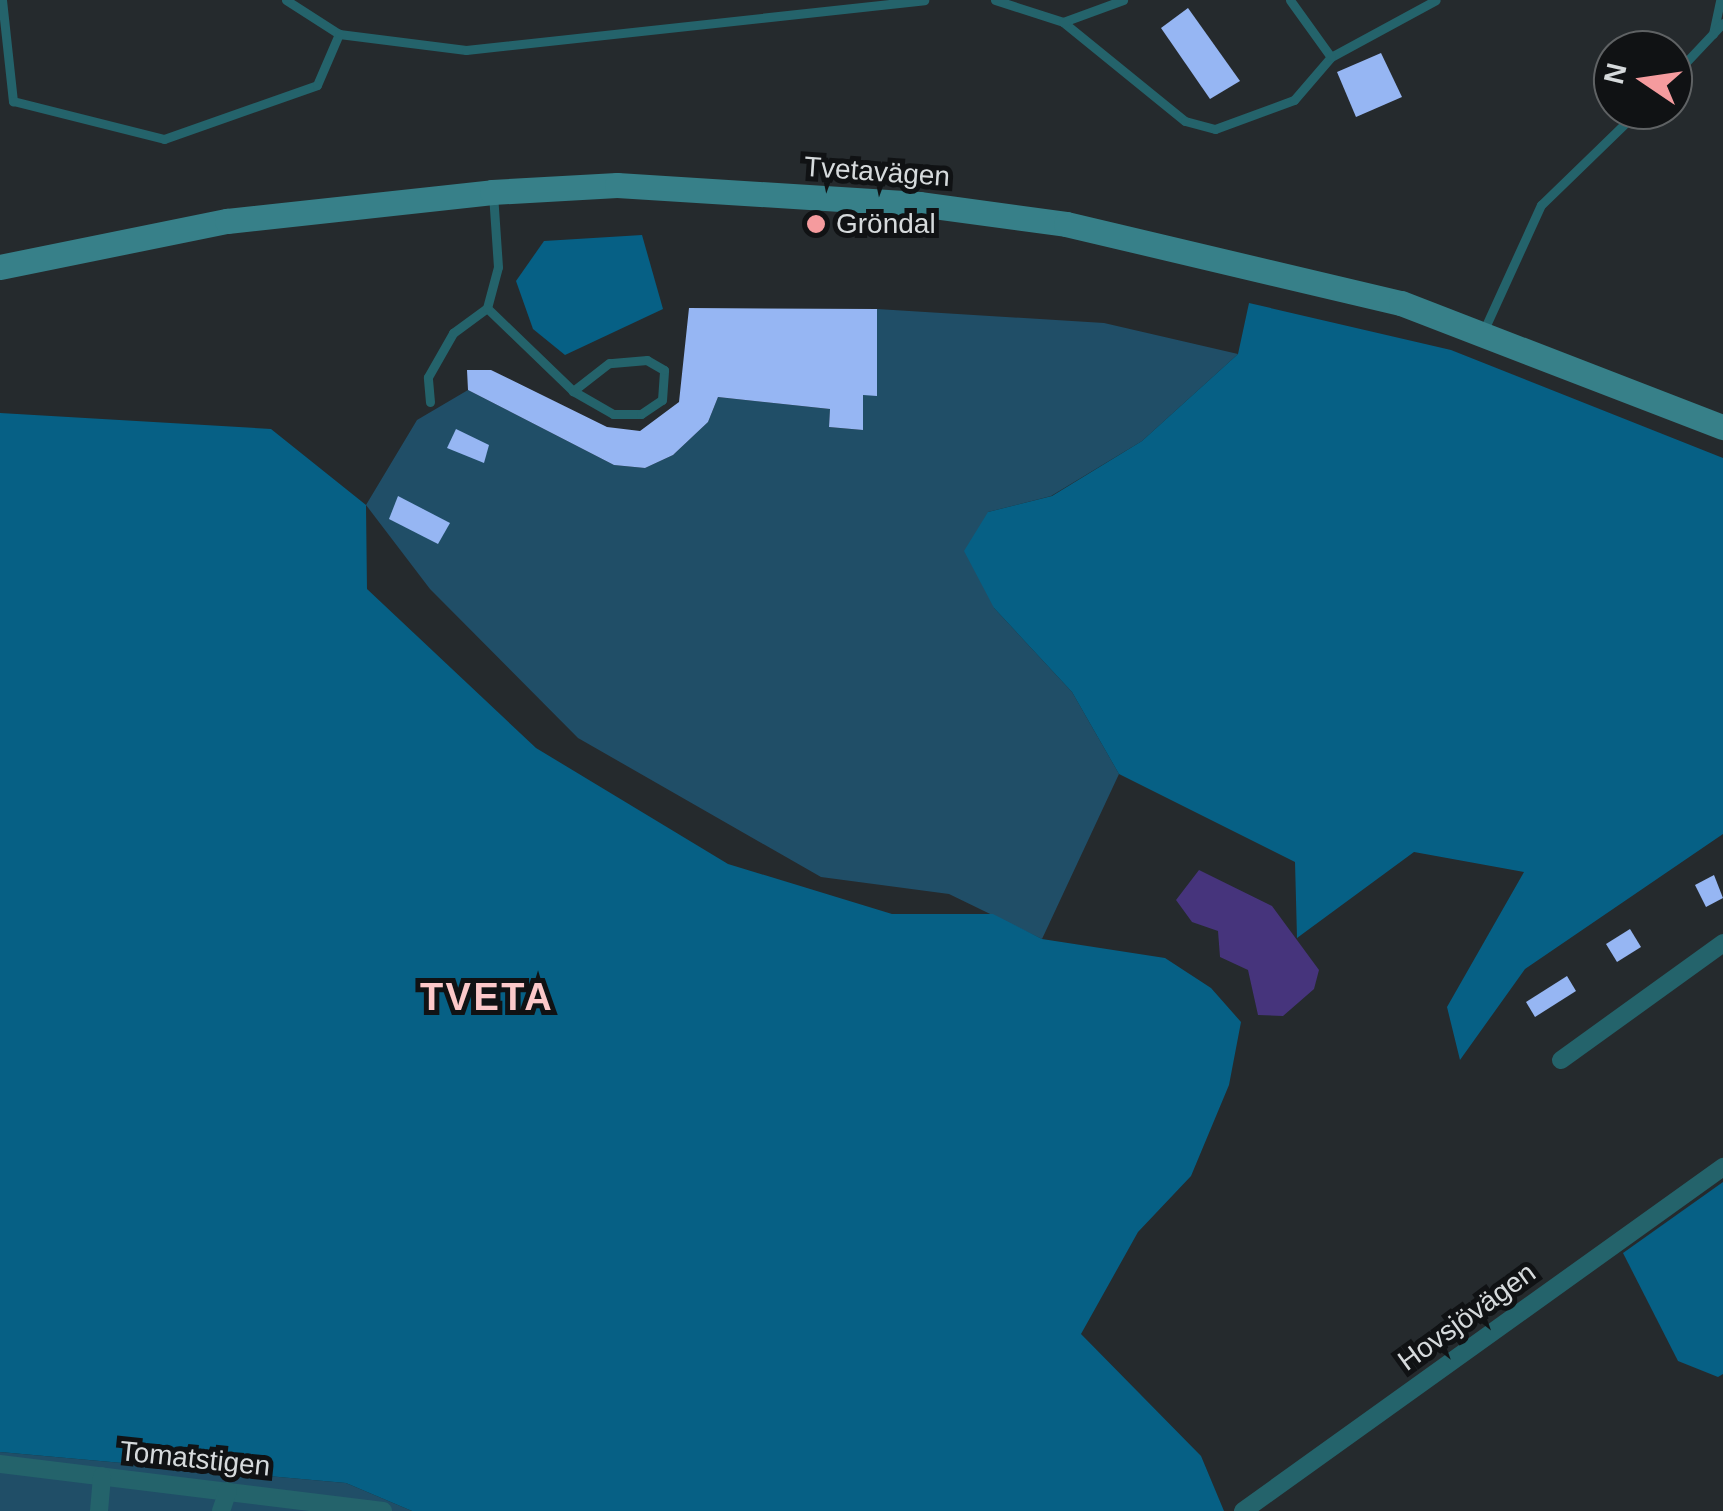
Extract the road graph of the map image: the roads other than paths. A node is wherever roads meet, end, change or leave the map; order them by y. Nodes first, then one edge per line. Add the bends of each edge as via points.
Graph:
1 (286, 0) edge
2 (924, 0) edge
3 (995, 0) edge
4 (1123, 0) edge
5 (1290, 0) edge
6 (1436, 0) edge
7 (1720, 0) edge
8 (2, 8) edge
9 (1063, 22) junction
10 (1723, 23) edge
11 (340, 34) junction
12 (1712, 36) junction
13 (1693, 55) edge
14 (1331, 57) junction
15 (14, 100) junction
16 (0, 107) edge
17 (1618, 130) edge
18 (492, 192) junction
19 (0, 267) edge
20 (487, 308) junction
21 (1482, 334) junction
22 (573, 391) junction
23 (430, 402) dead end
24 (1723, 427) edge
25 (1723, 943) edge
26 (1560, 1060) dead end
27 (1723, 1167) edge
28 (0, 1464) edge
29 (102, 1476) junction
30 (228, 1491) junction
31 (99, 1511) edge
32 (221, 1511) edge
33 (383, 1511) edge
34 (1243, 1511) edge

1 - 11 lane
2 - 11 lane via 466,50
3 - 9 lane
4 - 9 lane
5 - 14 lane
6 - 14 lane
7 - 12 lane
8 - 15 lane
9 - 14 lane via 1185,121 1215,129 1294,100
10 - 12 lane
11 - 15 lane via 307,94 172,139
12 - 13 lane
15 - 16 lane
17 - 21 lane via 1540,205
18 - 19 main road, Tvetavägen via 227,221
18 - 20 lane via 498,267
18 - 21 main road, Tvetavägen via 617,185 1003,213 1401,303
20 - 22 lane
20 - 23 lane via 453,333 428,377
21 - 24 main road, Tvetavägen
22 - 22 lane via 612,414 641,414 662,400 664,370 647,360 609,363
25 - 26 street
27 - 34 street, Hovsjövägen
28 - 29 street, Tomatstigen
29 - 30 street, Tomatstigen
29 - 31 street
30 - 32 street
30 - 33 street, Tomatstigen

